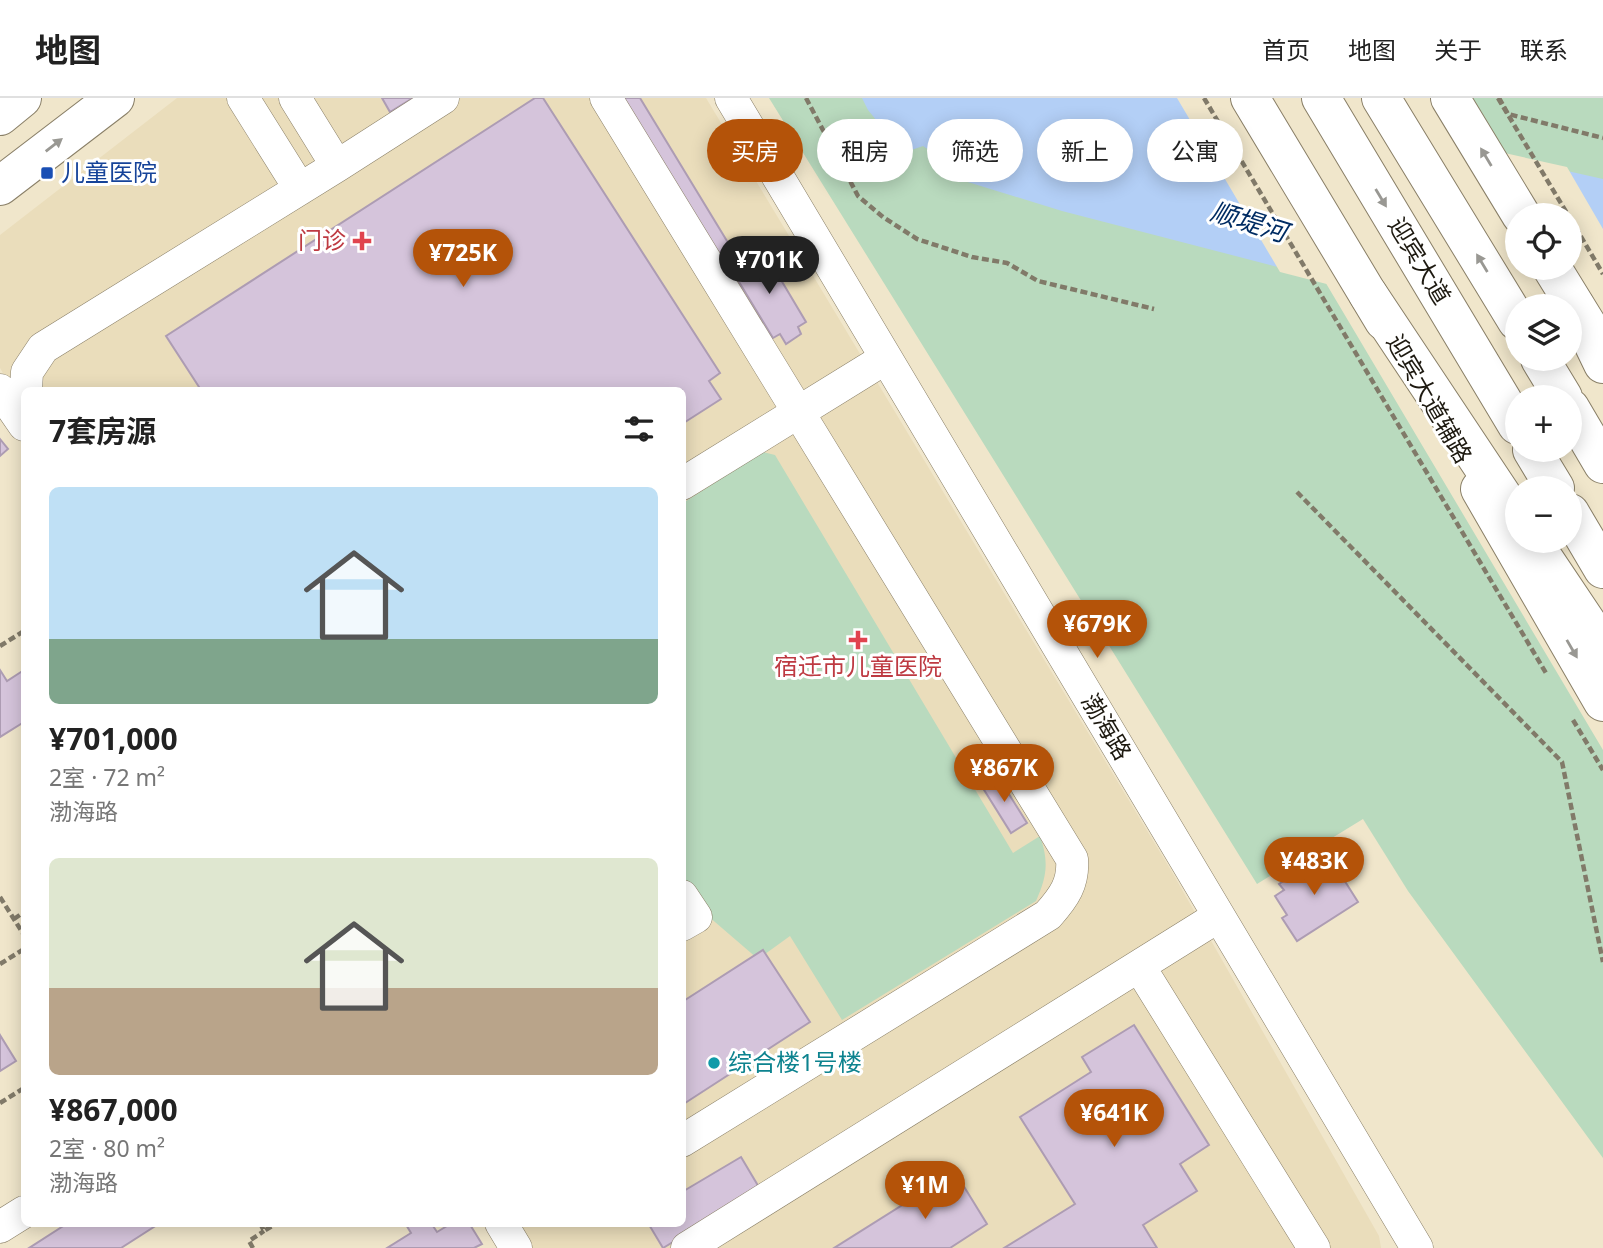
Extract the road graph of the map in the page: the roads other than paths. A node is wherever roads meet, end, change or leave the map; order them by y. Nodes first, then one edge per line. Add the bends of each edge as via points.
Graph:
1 (22, 98) edge
2 (115, 98) edge
3 (243, 98) edge
4 (295, 98) edge
5 (443, 98) edge
6 (606, 98) edge
7 (731, 98) edge
8 (1250, 98) edge
9 (1321, 98) edge
10 (1381, 98) edge
11 (1450, 98) edge
12 (0, 116) edge
13 (337, 166) junction
14 (0, 186) edge
15 (300, 189) junction
16 (1514, 203) edge
17 (1367, 293) junction
18 (1505, 301) edge
19 (1582, 317) edge
20 (1582, 320) edge
21 (1603, 349) edge
22 (886, 358) junction
23 (1603, 364) edge
24 (26, 387) edge
25 (0, 390) edge
26 (1505, 405) edge
27 (798, 412) junction
28 (21, 421) edge
29 (1582, 428) edge
30 (1603, 464) edge
31 (686, 482) edge
32 (1505, 500) edge
33 (1582, 533) edge
34 (1540, 553) edge
35 (1603, 569) edge
36 (1603, 647) edge
37 (1586, 707) edge
38 (686, 901) edge
39 (1219, 916) junction
40 (686, 923) edge
41 (1139, 966) junction
42 (686, 1139) edge
43 (21, 1214) edge
44 (0, 1227) edge
45 (503, 1227) edge
46 (516, 1248) edge
47 (687, 1248) edge
48 (1314, 1248) edge
49 (1417, 1248) edge

1 - 12 main road
14 -> 2 main road
3 - 15 street
4 - 13 street
5 - 13 street
6 - 27 street
7 - 22 street, 渤海路
8 - 17 main road, 迎宾大道辅路
9 -> 26 main road, 迎宾大道
18 -> 10 main road
16 -> 11 main road
13 - 15 street
15 - 24 street via 43,348 27,372
17 - 32 main road
17 -> 37 main road, 迎宾大道辅路
19 - 21 main road
20 - 23 main road
22 - 27 street
22 - 39 street, 渤海路
25 - 28 street
27 - 31 street
27 - 42 street via 1072,859 1073,872 1068,890 1048,915
29 - 30 main road
33 - 35 main road
34 - 36 main road
38 - 40 street via 696,917
39 - 41 street
39 - 49 street, 渤海路
41 - 47 street
41 - 48 street
43 - 44 street
45 - 46 street

